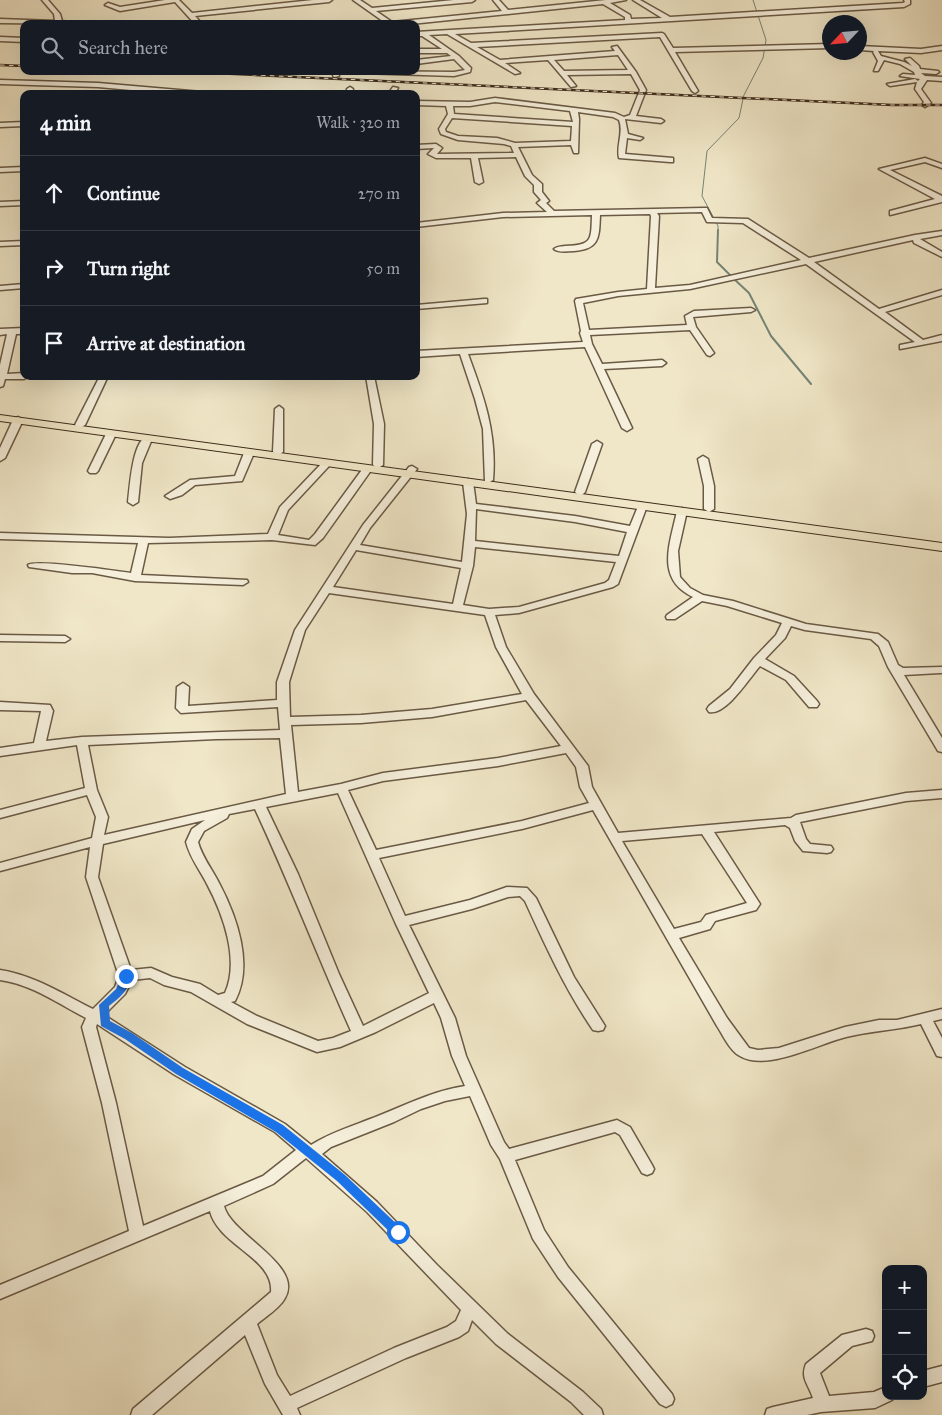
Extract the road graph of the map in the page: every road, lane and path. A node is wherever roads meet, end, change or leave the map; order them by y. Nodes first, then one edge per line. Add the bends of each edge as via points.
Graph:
1 (45, 0) edge
2 (176, 0) edge
3 (329, 0) edge
4 (356, 0) edge
5 (472, 0) edge
6 (496, 0) edge
7 (623, 0) edge
8 (636, 0) edge
9 (907, 0) edge
10 (435, 1) edge
11 (604, 2) junction
12 (645, 2) edge
13 (108, 5) dead end
14 (370, 10) junction
15 (507, 12) junction
16 (190, 15) junction
17 (450, 17) junction
18 (1, 19) edge
19 (650, 19) junction
20 (669, 19) junction
21 (20, 20) edge
22 (59, 20) edge
23 (195, 20) edge
24 (385, 20) edge
25 (420, 21) edge
26 (628, 21) junction
27 (557, 25) junction
28 (461, 31) junction
29 (448, 32) junction
30 (420, 34) edge
31 (420, 35) edge
32 (662, 35) junction
33 (608, 38) junction
34 (0, 39) edge
35 (20, 40) edge
36 (565, 40) junction
37 (472, 45) junction
38 (822, 46) edge
39 (867, 48) edge
40 (874, 48) junction
41 (942, 48) edge
42 (670, 50) junction
43 (897, 50) junction
44 (420, 51) edge
45 (449, 51) junction
46 (619, 53) junction
47 (457, 57) junction
48 (879, 57) junction
49 (549, 58) junction
50 (420, 62) edge
51 (498, 62) junction
52 (876, 70) dead end
53 (633, 72) junction
54 (936, 72) dead end
55 (420, 73) edge
56 (517, 73) dead end
57 (562, 73) junction
58 (903, 76) dead end
59 (920, 76) junction
60 (942, 80) edge
61 (0, 82) edge
62 (57, 83) junction
63 (890, 84) dead end
64 (574, 86) dead end
65 (52, 90) edge
66 (124, 90) edge
67 (695, 91) dead end
68 (420, 103) edge
69 (449, 104) junction
70 (925, 105) dead end
71 (573, 109) junction
72 (615, 115) junction
73 (449, 116) junction
74 (632, 118) junction
75 (661, 122) dead end
76 (20, 124) edge
77 (575, 124) junction
78 (0, 125) edge
79 (624, 135) junction
80 (640, 138) dead end
81 (573, 142) junction
82 (514, 145) junction
83 (420, 146) edge
84 (576, 152) dead end
85 (519, 155) junction
86 (474, 156) junction
87 (670, 160) dead end
88 (942, 166) edge
89 (0, 170) edge
90 (20, 170) edge
91 (479, 182) dead end
92 (940, 199) edge
93 (0, 204) edge
94 (20, 204) edge
95 (652, 211) junction
96 (893, 213) dead end
97 (596, 214) junction
98 (552, 215) junction
99 (420, 225) edge
100 (942, 233) edge
101 (915, 237) junction
102 (20, 243) edge
103 (0, 244) edge
104 (558, 249) dead end
105 (942, 255) edge
106 (807, 262) junction
107 (20, 286) edge
108 (0, 288) edge
109 (651, 291) junction
110 (942, 292) edge
111 (484, 302) dead end
112 (420, 306) edge
113 (751, 310) dead end
114 (877, 312) junction
115 (692, 328) junction
116 (12, 331) junction
117 (20, 331) edge
118 (0, 332) edge
119 (584, 333) junction
120 (942, 338) edge
121 (922, 343) junction
122 (588, 344) junction
123 (903, 347) dead end
124 (463, 351) junction
125 (710, 353) dead end
126 (420, 354) edge
127 (662, 363) dead end
128 (598, 367) junction
129 (20, 377) edge
130 (102, 380) edge
131 (371, 380) edge
132 (1, 381) edge
133 (279, 409) dead end
134 (0, 413) edge
135 (0, 418) edge
136 (18, 420) junction
137 (80, 425) junction
138 (627, 428) dead end
139 (111, 434) junction
140 (147, 439) junction
141 (597, 444) dead end
142 (278, 452) junction
143 (249, 453) junction
144 (0, 458) edge
145 (703, 459) dead end
146 (326, 464) junction
147 (372, 467) junction
148 (94, 471) dead end
149 (410, 472) junction
150 (488, 480) junction
151 (468, 482) junction
152 (580, 492) junction
153 (170, 496) dead end
154 (133, 502) dead end
155 (472, 506) junction
156 (642, 506) junction
157 (709, 509) junction
158 (682, 512) junction
159 (633, 530) junction
160 (0, 536) edge
161 (272, 537) junction
162 (144, 540) junction
163 (942, 541) edge
164 (470, 543) junction
165 (942, 546) edge
166 (354, 547) junction
167 (621, 559) junction
168 (33, 565) dead end
169 (468, 566) junction
170 (134, 578) junction
171 (243, 582) dead end
172 (326, 590) junction
173 (700, 597) junction
174 (457, 608) junction
175 (489, 612) junction
176 (671, 617) dead end
177 (788, 622) junction
178 (0, 638) edge
179 (65, 639) dead end
180 (758, 660) junction
181 (895, 669) junction
182 (940, 670) dead end
183 (183, 687) dead end
184 (530, 696) junction
185 (283, 703) junction
186 (812, 704) dead end
187 (0, 706) edge
188 (713, 709) dead end
189 (285, 727) junction
190 (82, 741) junction
191 (39, 747) junction
192 (942, 748) edge
193 (567, 749) junction
194 (0, 752) edge
195 (341, 788) junction
196 (91, 790) junction
197 (942, 794) edge
198 (293, 797) junction
199 (258, 804) junction
200 (596, 805) junction
201 (229, 810) junction
202 (0, 814) edge
203 (796, 819) dead end
204 (706, 830) junction
205 (614, 838) junction
206 (97, 841) junction
207 (828, 849) dead end
208 (372, 855) junction
209 (0, 867) edge
210 (401, 922) junction
211 (671, 935) junction
212 (0, 974) edge
213 (126, 976) junction
214 (437, 995) junction
215 (216, 1000) junction
216 (101, 1014) junction
217 (942, 1014) edge
218 (925, 1018) junction
219 (598, 1026) dead end
220 (359, 1033) junction
221 (942, 1052) edge
222 (474, 1090) junction
223 (309, 1151) junction
224 (506, 1156) junction
225 (647, 1169) dead end
226 (218, 1201) junction
227 (137, 1235) junction
228 (0, 1292) edge
229 (470, 1308) junction
230 (248, 1323) junction
231 (866, 1336) dead end
232 (942, 1374) edge
233 (927, 1378) edge
234 (882, 1397) edge
235 (666, 1399) dead end
236 (821, 1404) junction
237 (289, 1410) edge
238 (139, 1415) edge
239 (595, 1415) edge
240 (773, 1415) edge

1 - 22 street via 58,14
2 - 13 street via 120,8
2 - 16 street
3 - 16 street
4 - 14 street
5 - 10 street
6 - 15 street
7 - 11 street
8 - 12 street
9 - 20 street via 904,5
10 - 14 street
10 - 17 street
11 - 15 street
11 - 26 street via 628,16
12 - 20 street
14 - 24 street
15 - 17 street
16 - 23 street
17 - 25 street
17 - 28 street
18 - 21 street
19 - 20 street
19 - 26 street
19 - 32 street
26 - 27 street
27 - 28 street
27 - 36 street
28 - 29 street
29 - 30 street
29 - 37 street
31 - 45 street
32 - 33 street
32 - 42 street
33 - 36 street
33 - 46 street
34 - 35 street
36 - 37 street
37 - 51 street
38 - 42 street
39 - 40 street
40 - 43 street
40 - 48 street
41 - 43 street
42 - 67 street
43 - 59 street via 915,65
44 - 45 street
45 - 47 street
46 - 49 street
46 - 53 street
47 - 50 street
47 - 55 street via 468,71
48 - 52 street via 881,64
48 - 59 street via 902,63
49 - 51 street
49 - 57 street
51 - 56 street
53 - 57 street
53 - 74 street via 643,90
54 - 59 street
57 - 64 street
58 - 59 street
59 - 60 street
59 - 63 street via 915,81
59 - 70 street via 918,89 928,103
61 - 62 street
62 - 65 street
62 - 66 street
68 - 69 street
69 - 71 street via 495,100
69 - 73 street
71 - 72 street
71 - 77 street
72 - 74 street
72 - 79 street via 624,121
73 - 77 street
73 - 82 street via 442,129 446,135
74 - 75 street
76 - 78 street
77 - 81 street
79 - 80 street
79 - 87 street via 620,145 622,156
81 - 82 street
81 - 84 street
82 - 85 street
83 - 86 street via 436,146 434,156
85 - 86 street
85 - 98 street via 529,176 538,184 538,192 544,201 541,203
86 - 91 street
88 - 92 street via 925,160 883,169
89 - 90 street
92 - 96 street
93 - 94 street
95 - 97 street
95 - 106 street via 704,210 710,220 745,221
95 - 109 street via 655,216
97 - 98 street
97 - 104 street via 592,244
98 - 99 street via 503,215
100 - 101 street
101 - 105 street
101 - 106 street
102 - 103 street
106 - 109 street via 690,287
106 - 114 street
107 - 108 street
109 - 119 street via 579,301
110 - 114 street
111 - 112 street
113 - 115 street via 694,314 689,317
114 - 121 street
115 - 119 street
115 - 125 street
116 - 117 street
116 - 118 street
116 - 132 street
119 - 122 street
120 - 121 street
121 - 123 street
122 - 124 street
122 - 128 street
124 - 126 street
124 - 150 street via 488,429
127 - 128 street
128 - 138 street
129 - 132 street
130 - 137 street
131 - 147 street via 378,424
133 - 142 street
134 - 137 main road
135 - 136 main road
136 - 139 main road
136 - 144 street
137 - 142 main road
139 - 140 main road
139 - 148 street
140 - 143 main road
140 - 154 street via 137,463
141 - 152 street
142 - 147 main road
143 - 146 main road
143 - 153 street via 239,479 193,482 181,493
145 - 157 street via 709,486
146 - 147 main road
146 - 161 street via 283,510
147 - 149 main road
147 - 161 street via 314,541
149 - 150 main road
149 - 151 main road
149 - 166 street
150 - 152 main road
151 - 155 street
151 - 156 main road
152 - 157 main road
155 - 159 street
155 - 164 street
156 - 158 main road
156 - 159 street
157 - 163 main road
158 - 165 main road
158 - 173 street via 673,551 675,576 686,590
159 - 167 street
160 - 162 street
161 - 162 street
162 - 170 street
164 - 167 street
164 - 169 street
166 - 169 street
166 - 172 street
167 - 175 street via 614,582 609,585 519,610
168 - 170 street via 92,570
169 - 174 street
170 - 171 street
172 - 174 street
172 - 185 street via 300,630 282,682
173 - 176 street
173 - 177 street
174 - 175 street
175 - 184 street via 501,646
177 - 180 street via 781,636
177 - 181 street via 822,631 874,636 886,647
178 - 179 street
180 - 186 street via 790,678
180 - 188 street via 734,692
181 - 182 street via 904,672
181 - 192 street
183 - 185 street via 182,708 185,710
184 - 189 street via 432,713
184 - 193 street
185 - 189 street
187 - 191 street via 46,709
189 - 190 street via 216,735
189 - 198 street
190 - 191 street
190 - 196 street
191 - 194 street
193 - 195 street via 383,777
193 - 200 street via 582,766 586,786
195 - 198 street
195 - 208 street
196 - 202 street
196 - 206 street via 102,817
197 - 203 street via 906,797
198 - 199 street
199 - 201 street
199 - 220 street via 292,874
200 - 205 street
200 - 208 street via 522,825
201 - 206 street
201 - 215 street via 201,827 192,842 215,887 234,938 239,970 230,997
204 - 205 street
204 - 207 street via 790,822 797,828 807,848
204 - 211 street via 754,904 711,918 705,926
205 - 211 street
206 - 209 street via 36,860
206 - 213 street via 92,876
208 - 210 street
210 - 214 street
210 - 219 street via 507,892 523,891 530,898 579,1001
211 - 218 street via 722,1022 745,1053 758,1056 779,1053 845,1032
212 - 216 street via 30,983
213 - 215 street via 151,973 195,988
213 - 216 street via 126,982
214 - 220 street
214 - 222 street
215 - 220 street via 252,1020 317,1047
216 - 223 street via 180,1071 280,1128
216 - 227 street via 89,1027
217 - 218 street
218 - 221 street
222 - 223 street via 416,1105
222 - 224 street
223 - 226 street via 268,1180
223 - 229 street via 372,1207
224 - 225 street via 617,1126 625,1131
224 - 235 street via 538,1234 563,1272
226 - 227 street
226 - 230 street via 215,1209 220,1220 275,1272 281,1285 279,1295
227 - 228 street
229 - 237 street via 462,1326 453,1332 400,1353
229 - 239 street via 502,1339 577,1397
230 - 237 street via 271,1379
230 - 238 street
231 - 236 street via 848,1340 812,1369 812,1378 822,1395
232 - 233 street
234 - 236 street
236 - 240 street

